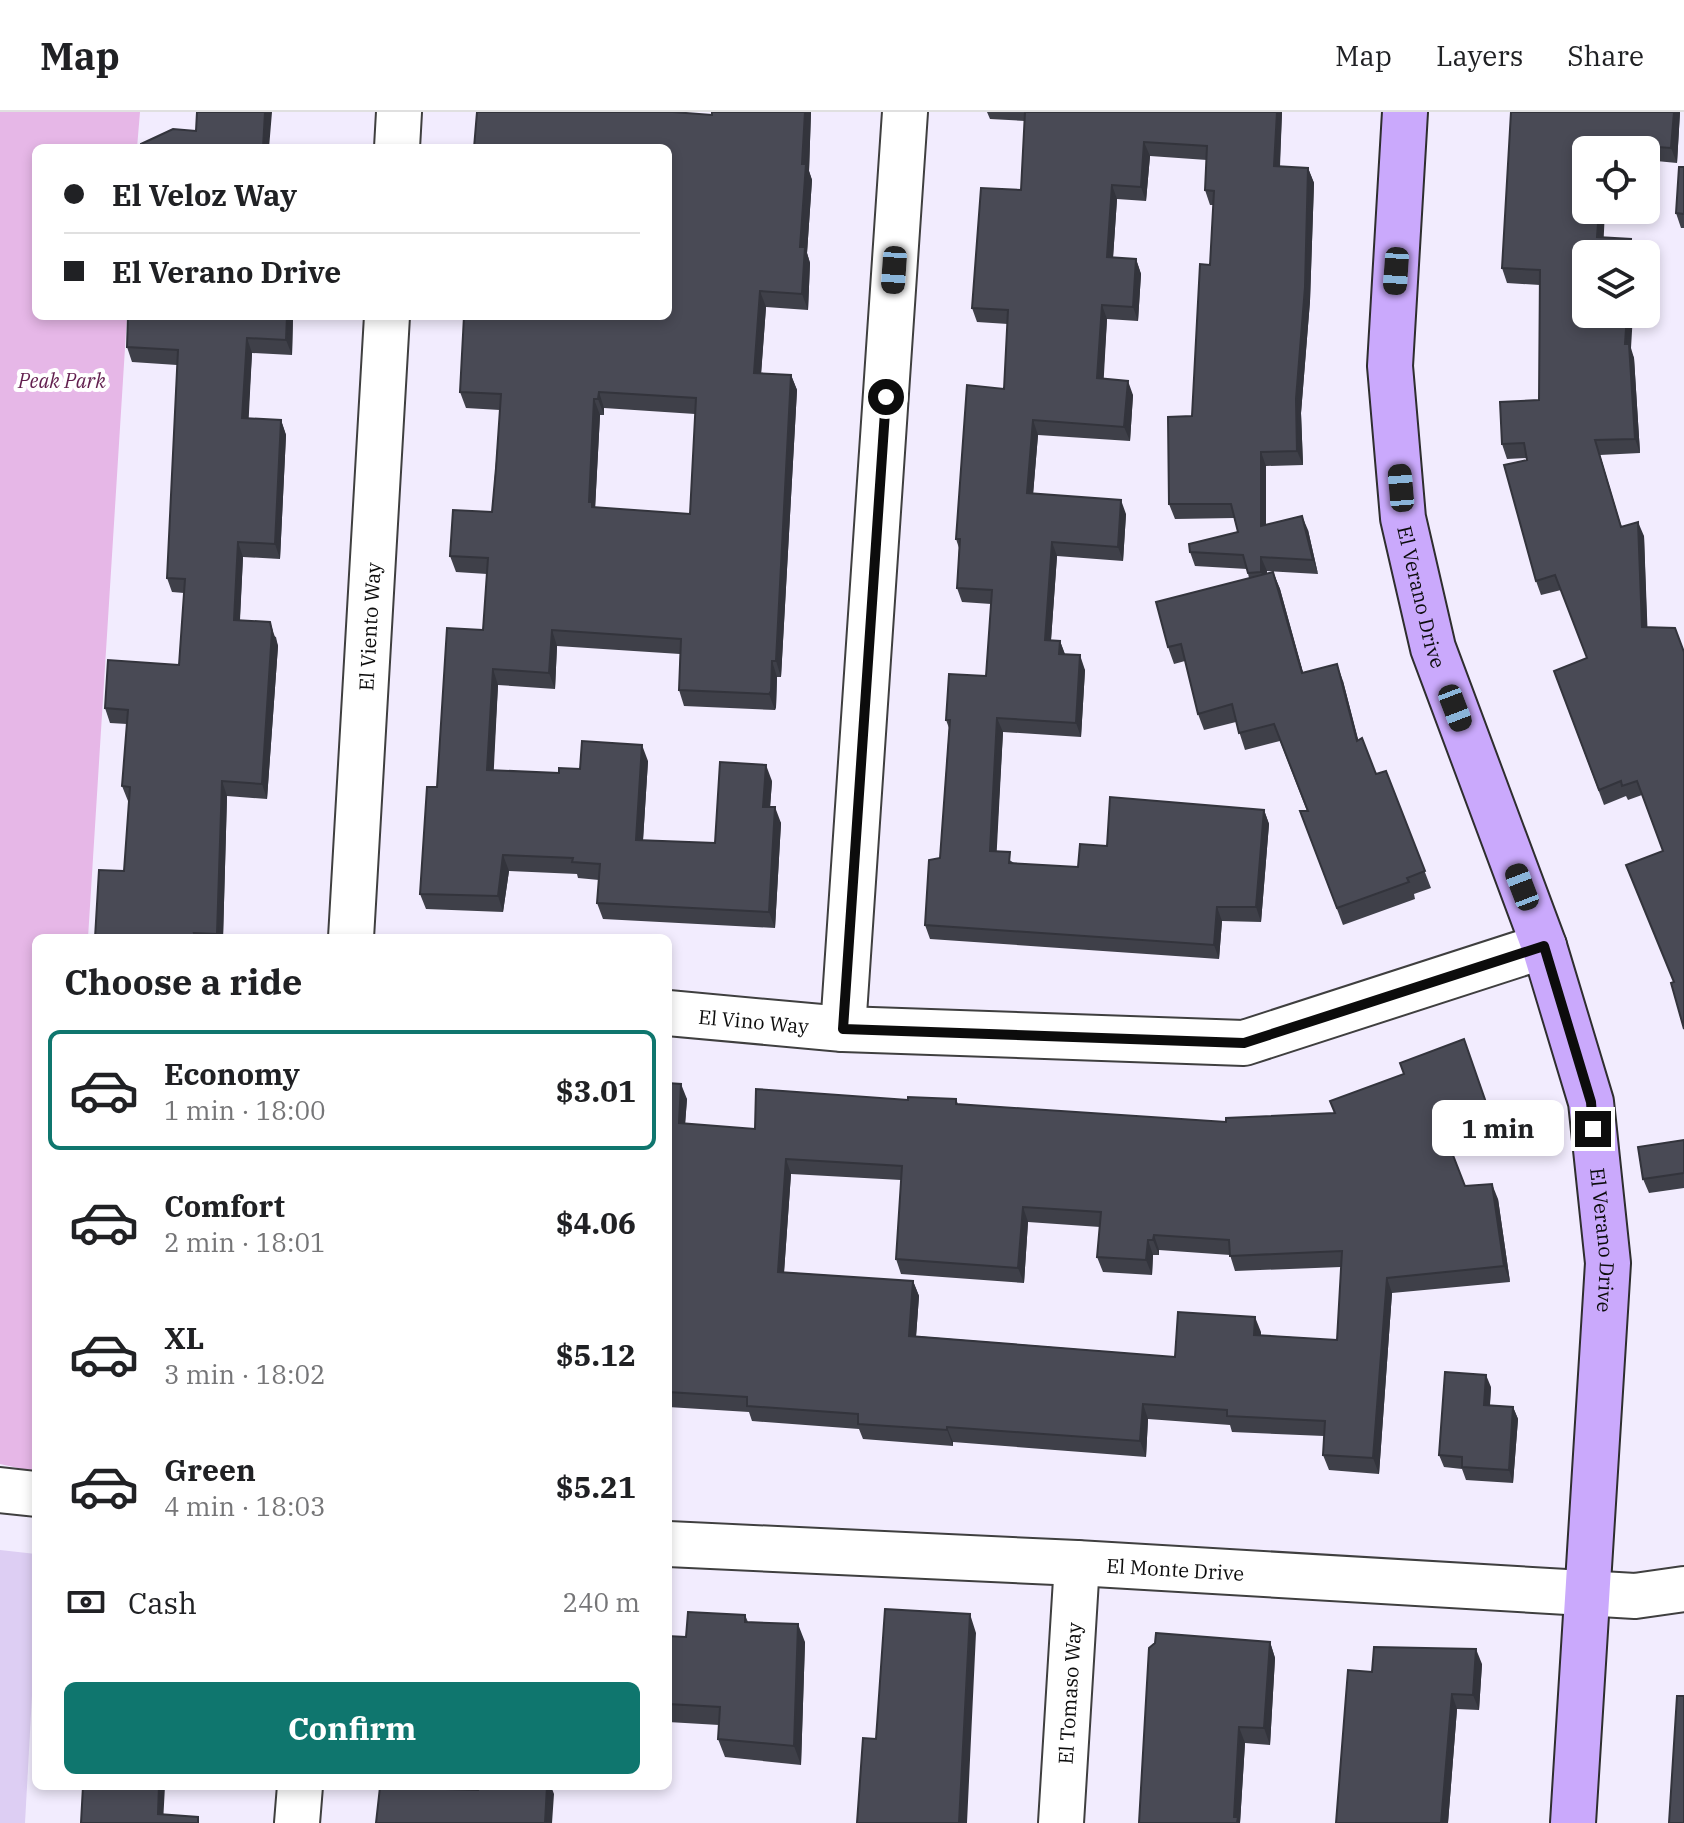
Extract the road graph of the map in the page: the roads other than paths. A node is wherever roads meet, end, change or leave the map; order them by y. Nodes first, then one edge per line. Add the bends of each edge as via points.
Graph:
1 (399, 112) edge
2 (905, 112) edge
3 (1405, 112) edge
4 (397, 144) edge
5 (387, 320) edge
6 (351, 934) edge
7 (1544, 946) junction
8 (672, 1013) edge
9 (843, 1029) junction
10 (0, 1490) edge
11 (32, 1494) edge
12 (672, 1544) edge
13 (1077, 1563) junction
14 (1684, 1589) edge
15 (1588, 1594) junction
16 (300, 1790) edge
17 (297, 1823) edge
18 (1061, 1823) edge
19 (1573, 1823) edge

1 - 4 street
2 - 9 street
3 - 7 street, El Verano Drive via 1390,366 1403,518 1433,648
5 - 6 street, El Viento Way
7 - 9 street, El Vino Way via 1244,1043
7 - 15 street, El Verano Drive via 1591,1102 1608,1263
8 - 9 street, El Vino Way
10 - 11 street
12 - 13 street, El Monte Drive
13 - 15 street, El Monte Drive
13 - 18 street, El Tomaso Way
14 - 15 street, El Monte Drive via 1635,1596
15 - 19 street, El Verano Drive
16 - 17 street

